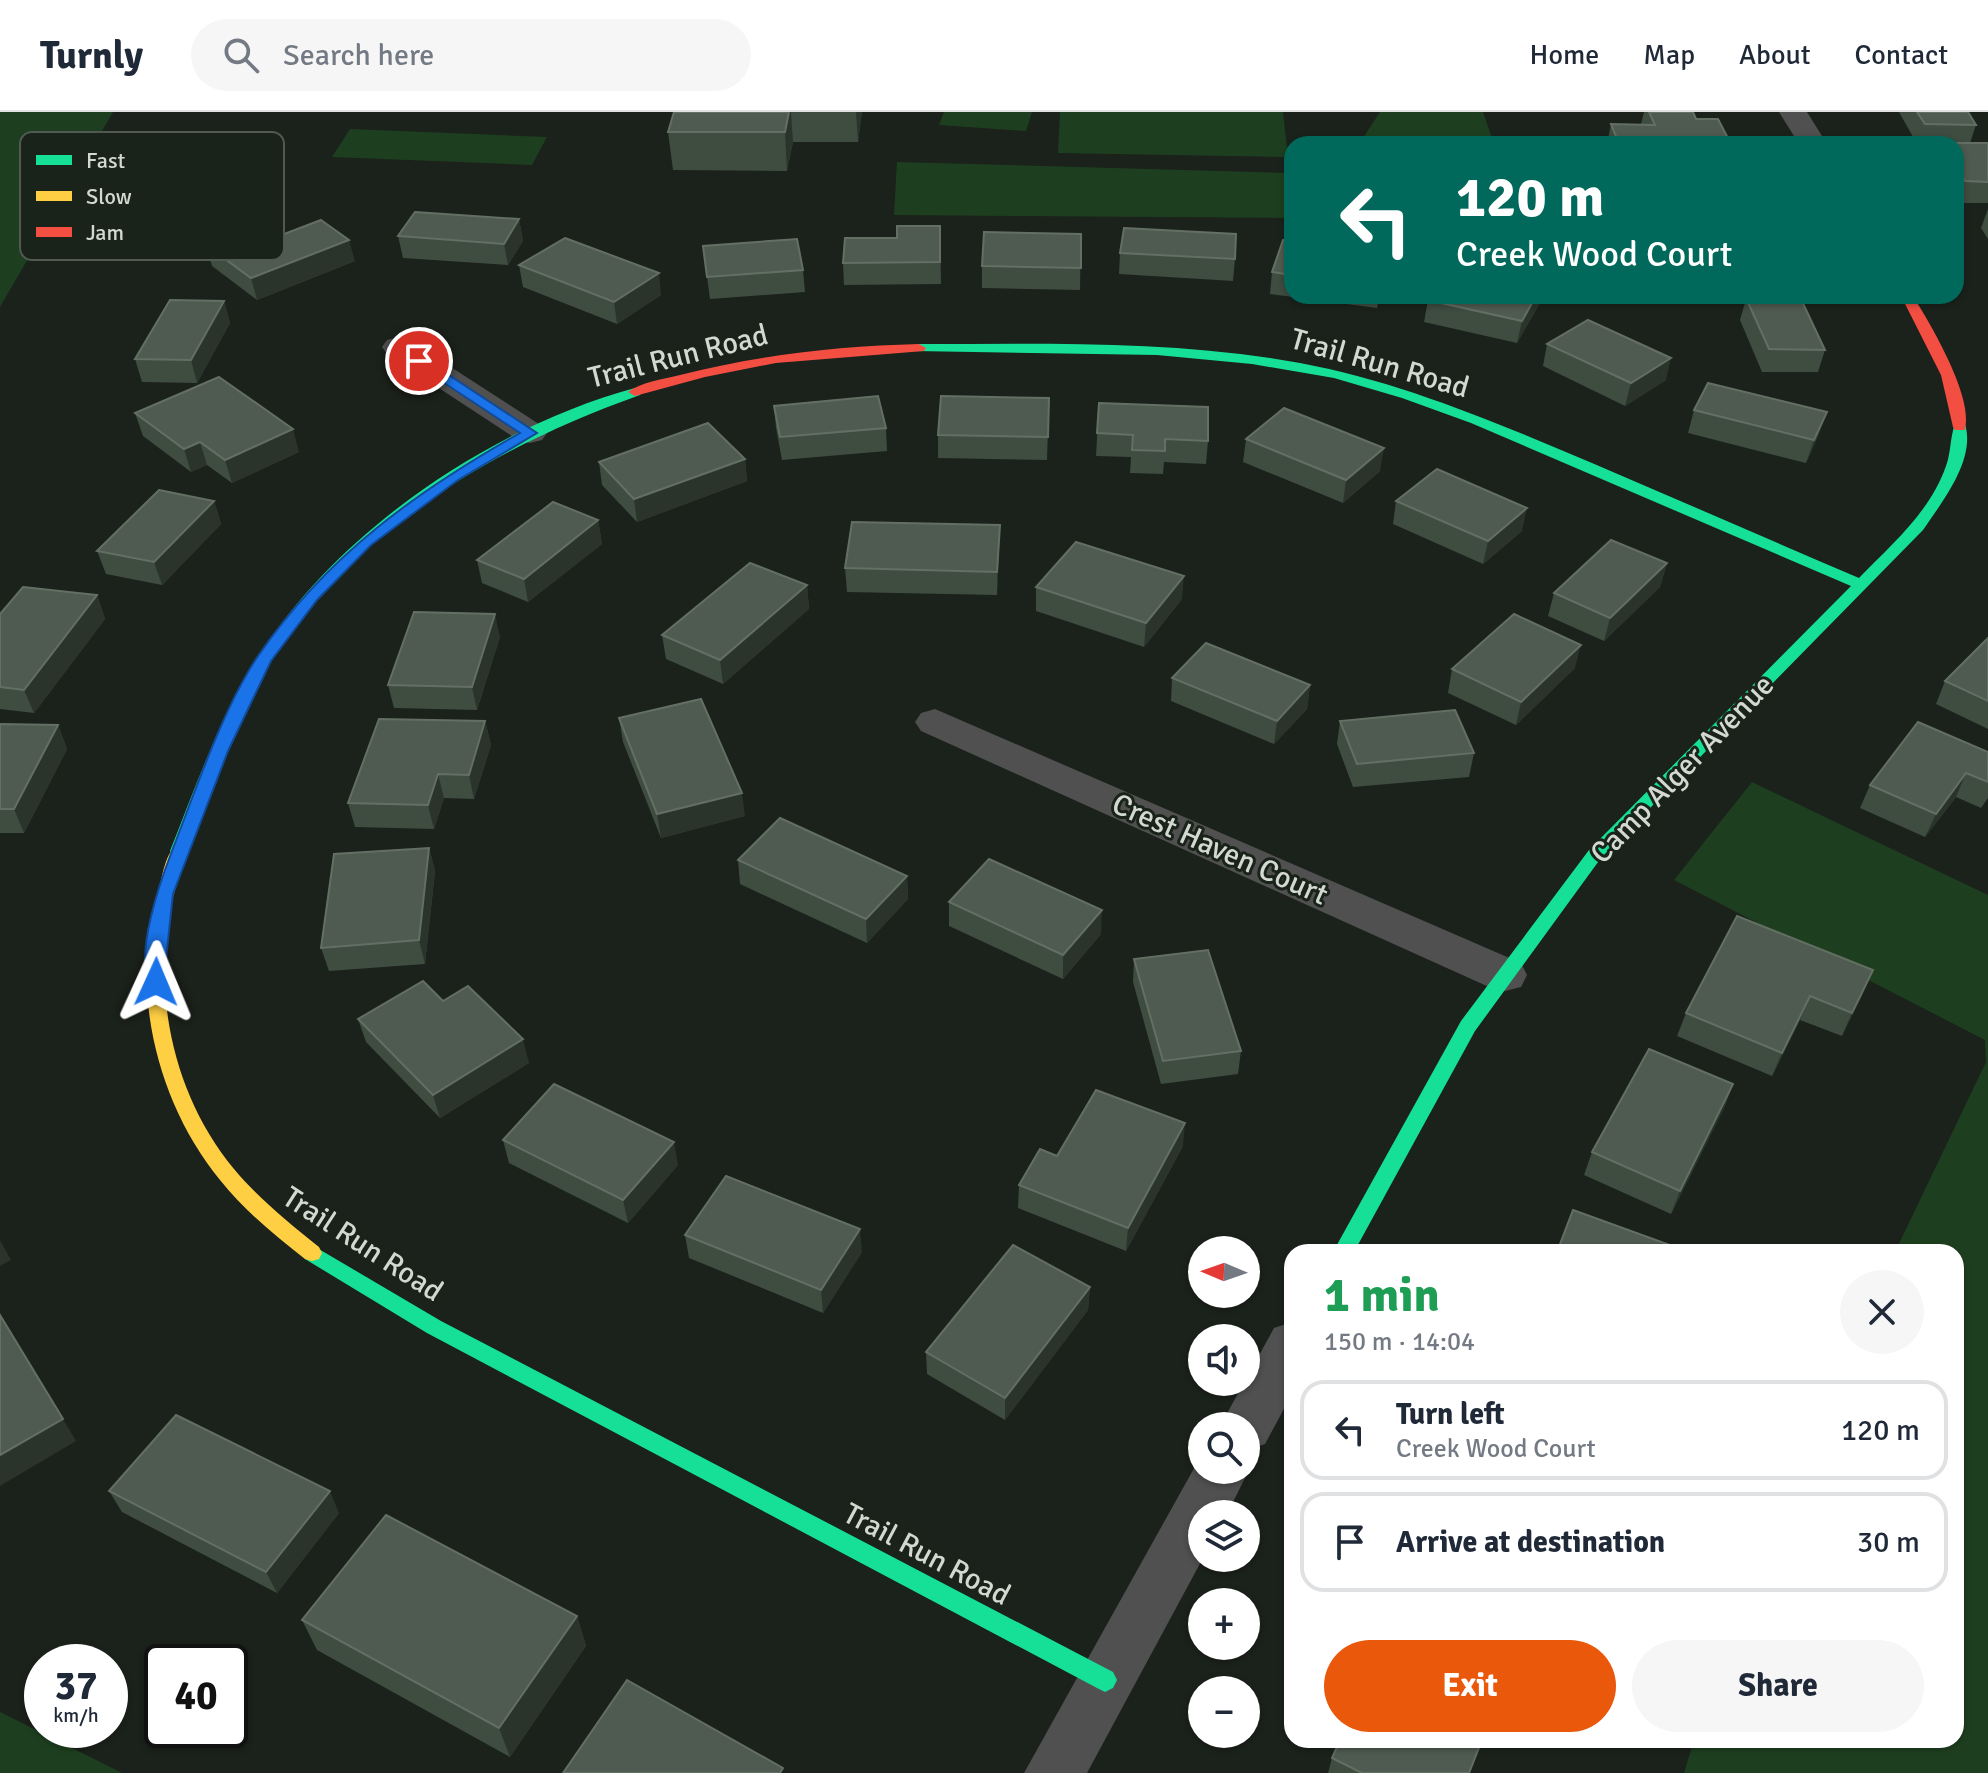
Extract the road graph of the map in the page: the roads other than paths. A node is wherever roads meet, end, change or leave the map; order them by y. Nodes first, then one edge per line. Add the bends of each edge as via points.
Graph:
1 (1793, 112) edge
2 (1808, 136) edge
3 (1912, 304) edge
4 (398, 347) dead end
5 (530, 433) junction
6 (1862, 585) junction
7 (935, 722) dead end
8 (1505, 975) junction
9 (1347, 1244) edge
10 (1284, 1358) edge
11 (1254, 1412) edge
12 (1214, 1484) edge
13 (1105, 1680) junction
14 (1054, 1773) edge

1 - 2 street
3 - 6 street, Camp Alger Avenue via 1956,389 1960,444 1949,481 1918,527
4 - 5 street
5 - 6 street, Trail Run Road via 659,383 808,354 889,348 1112,349 1246,358 1336,374 1435,404
5 - 13 street, Trail Run Road via 409,506 366,541 311,597 264,660 220,751 164,894 155,959 159,1028 181,1105 237,1185 276,1228 391,1302
6 - 8 street, Camp Alger Avenue via 1595,854
7 - 8 street, Crest Haven Court
8 - 9 street, Camp Alger Avenue via 1468,1026
10 - 11 street
12 - 13 street
13 - 14 street

